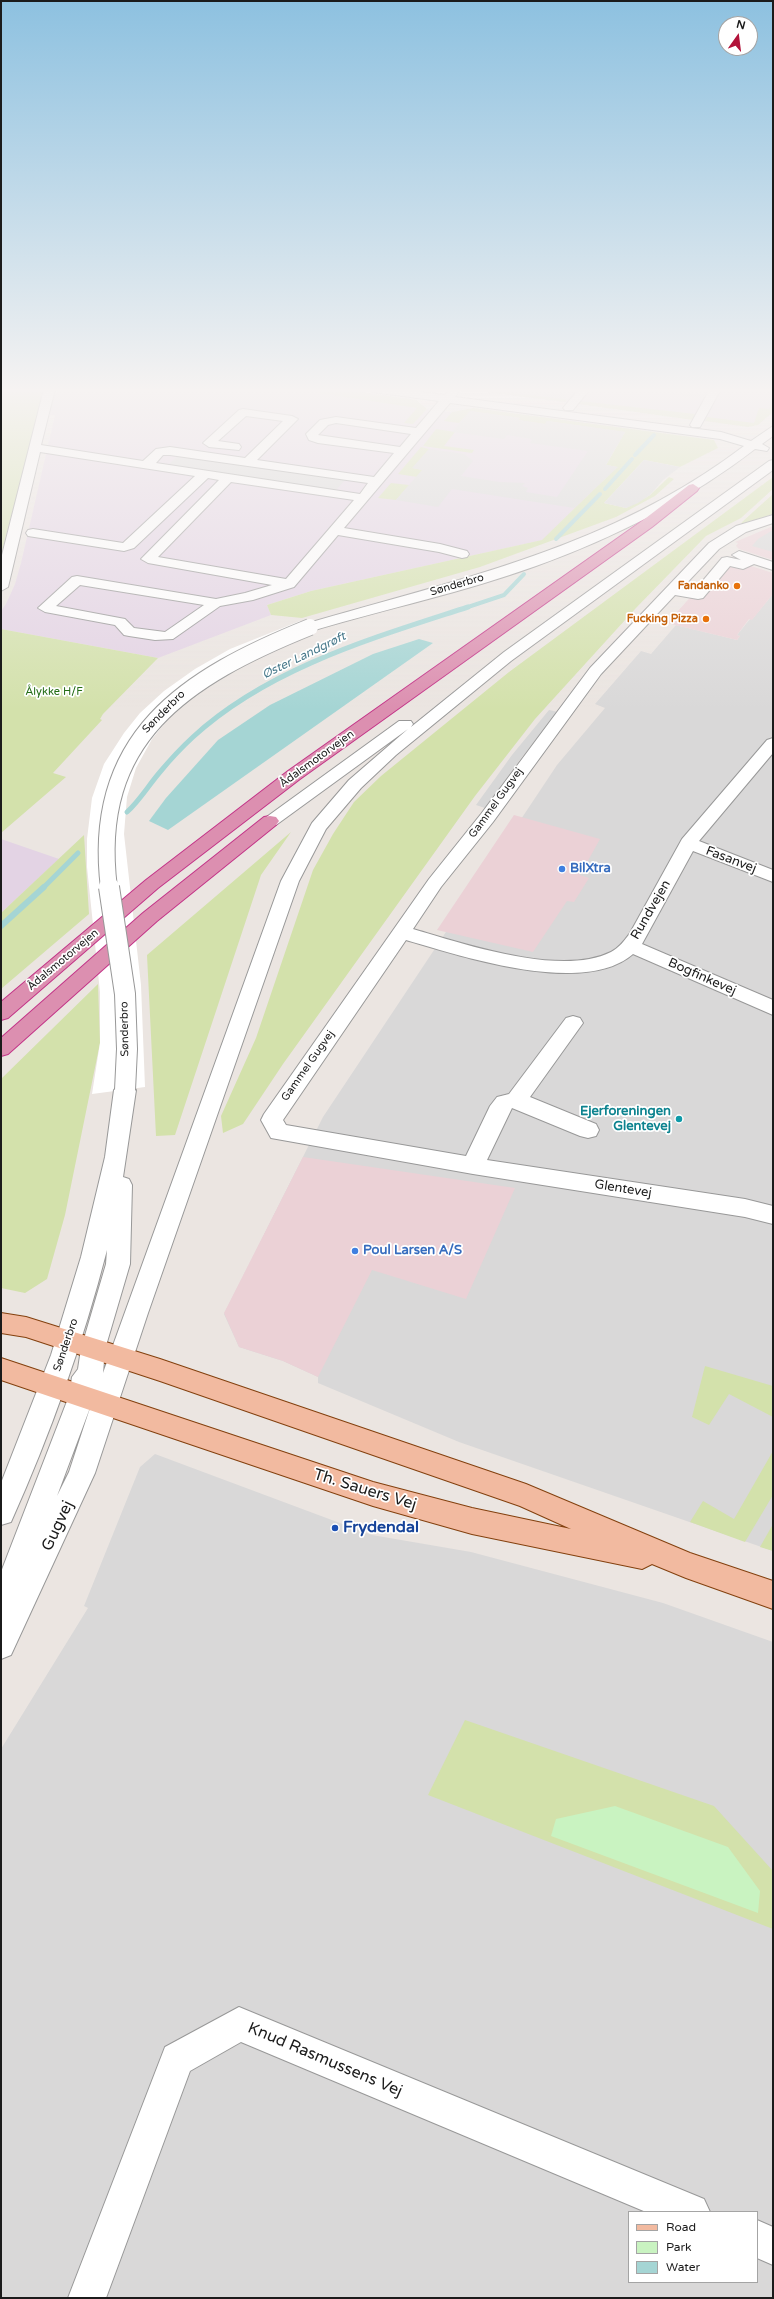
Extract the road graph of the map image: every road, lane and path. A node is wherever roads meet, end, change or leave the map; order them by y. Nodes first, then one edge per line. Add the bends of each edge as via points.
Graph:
1 (23, 496) edge
2 (181, 496) edge
3 (210, 496) edge
4 (353, 496) edge
5 (677, 496) edge
6 (682, 496) edge
7 (716, 496) edge
8 (729, 496) edge
9 (364, 498) joint
10 (346, 518) junction
11 (773, 519) edge
12 (361, 521) dead end
13 (684, 529) junction
14 (335, 530) junction
15 (33, 533) dead end
16 (714, 546) junction
17 (462, 554) dead end
18 (753, 559) junction
19 (773, 566) edge
20 (289, 584) junction
21 (1, 587) edge
22 (671, 590) junction
23 (216, 603) junction
24 (509, 655) junction
25 (773, 743) edge
26 (270, 822) joint
27 (688, 843) junction
28 (773, 876) edge
29 (401, 932) junction
30 (631, 946) junction
31 (773, 1008) edge
32 (1, 1013) edge
33 (573, 1023) dead end
34 (1, 1049) edge
35 (125, 1091) junction
36 (516, 1100) junction
37 (588, 1130) dead end
38 (279, 1132) joint
39 (473, 1166) junction
40 (773, 1215) edge
41 (1, 1323) edge
42 (68, 1340) junction
43 (93, 1349) junction
44 (121, 1358) junction
45 (1, 1368) edge
46 (52, 1386) junction
47 (94, 1400) junction
48 (1, 1513) edge
49 (686, 1565) junction
50 (773, 1595) edge
51 (1, 1609) edge
52 (1, 1645) edge
53 (689, 2211) edge
54 (758, 2239) edge
55 (773, 2246) edge
56 (87, 2298) edge

1 - 21 street
2 - 15 street via 124,547
3 - 20 street via 148,559
4 - 9 street
5 - 35 street, Sønderbro, bridge via 608,532 530,563 310,627 243,655 185,691 151,723 117,775 105,834 107,868 124,982
6 - 32 highway, Ådalsmotorvejen via 294,775 152,884
7 - 13 street
8 - 13 street
9 - 10 street
10 - 12 street
10 - 14 street
11 - 16 street, Gammel Gugvej via 741,529
13 - 24 street
14 - 17 street
14 - 20 street
16 - 18 street
16 - 22 street, Gammel Gugvej
18 - 19 street
18 - 22 street via 743,565 727,561 698,595
20 - 23 street via 248,597
22 - 29 street, Gammel Gugvej via 595,671
23 - 23 street via 77,580 45,608 120,622 129,632 168,636
24 - 26 street via 373,745
24 - 44 street via 390,752 355,784 318,827 302,854 290,881
25 - 27 street, Rundvejen
26 - 34 highway via 150,917
27 - 28 street, Fasanvej
27 - 30 street, Rundvejen via 640,934
29 - 30 street, Rundvejen via 488,956 555,967 600,962 617,956
29 - 38 street, Gammel Gugvej via 272,1120
30 - 31 street, Bogfinkevej
33 - 36 street
35 - 42 street, Sønderbro via 120,1140 106,1205 82,1298
35 - 43 street via 118,1264
36 - 37 street
36 - 39 street via 505,1102 498,1111
38 - 39 street, Glentevej
39 - 40 street, Glentevej via 745,1208
41 - 42 main road, Th. Sauers Vej via 26,1327
42 - 43 main road, Th. Sauers Vej
42 - 46 street, Sønderbro
42 - 47 street via 79,1358
43 - 44 main road, Th. Sauers Vej
43 - 47 street via 90,1370
44 - 47 street
44 - 49 main road, Th. Sauers Vej via 526,1496
45 - 46 main road, Th. Sauers Vej
46 - 47 main road, Th. Sauers Vej
46 - 48 street via 39,1425
47 - 49 main road, Th. Sauers Vej via 373,1494 472,1522
47 - 51 street
47 - 52 street, Gugvej via 82,1473
49 - 50 main road, Th. Sauers Vej
53 - 56 street, Knud Rasmussens Vej via 239,2024 177,2059
54 - 55 street

